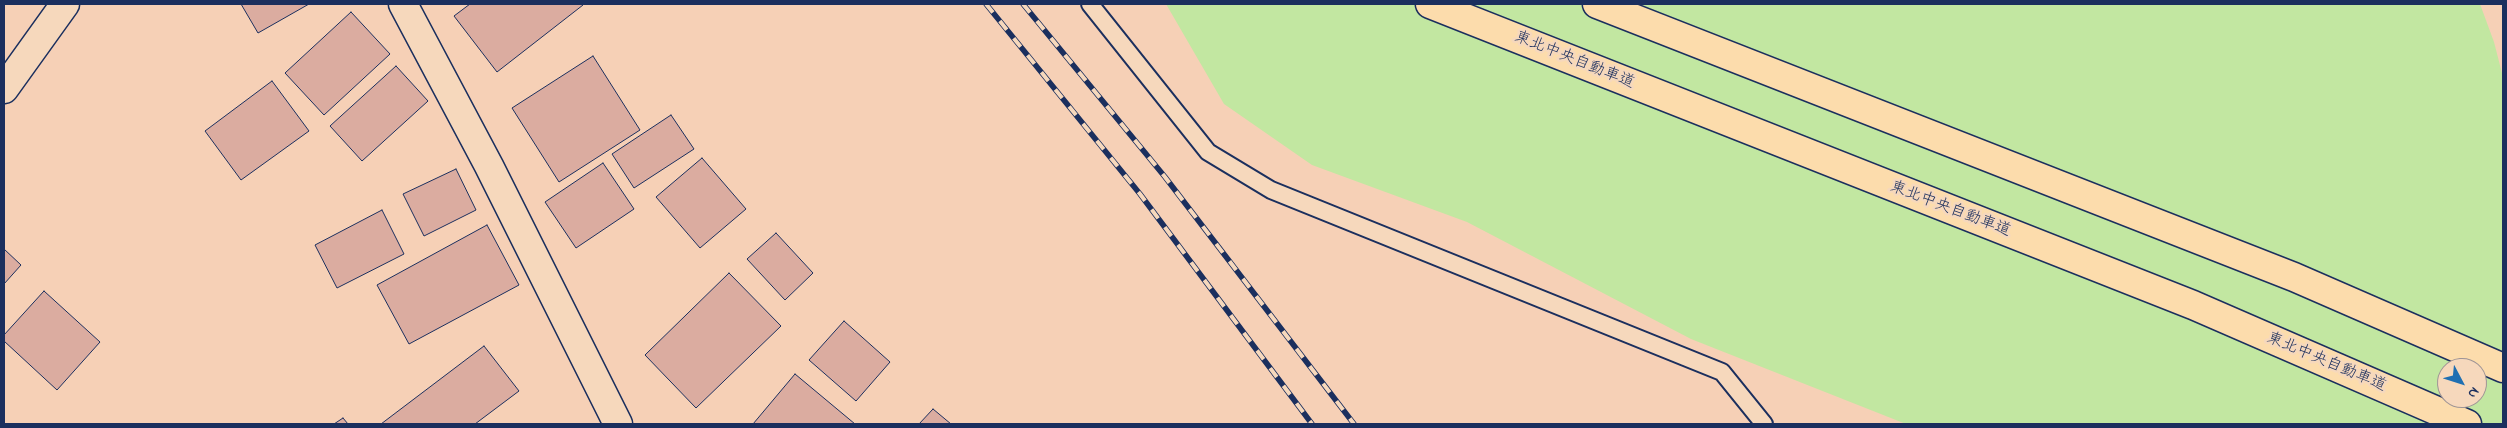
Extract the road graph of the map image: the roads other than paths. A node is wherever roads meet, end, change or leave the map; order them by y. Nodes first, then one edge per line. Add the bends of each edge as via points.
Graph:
1 (65, 4) edge
2 (403, 4) edge
3 (1090, 4) edge
4 (1430, 4) edge
5 (1597, 4) edge
6 (4, 89) edge
7 (2503, 368) edge
8 (618, 424) edge
9 (1764, 424) edge
10 (2467, 424) edge

1 - 6 street
2 - 8 street via 489,166
3 - 9 lane via 1208,152 1271,190 1722,372
4 - 10 highway, 東北中央自動車道 via 2193,305
5 - 7 highway via 2294,278

